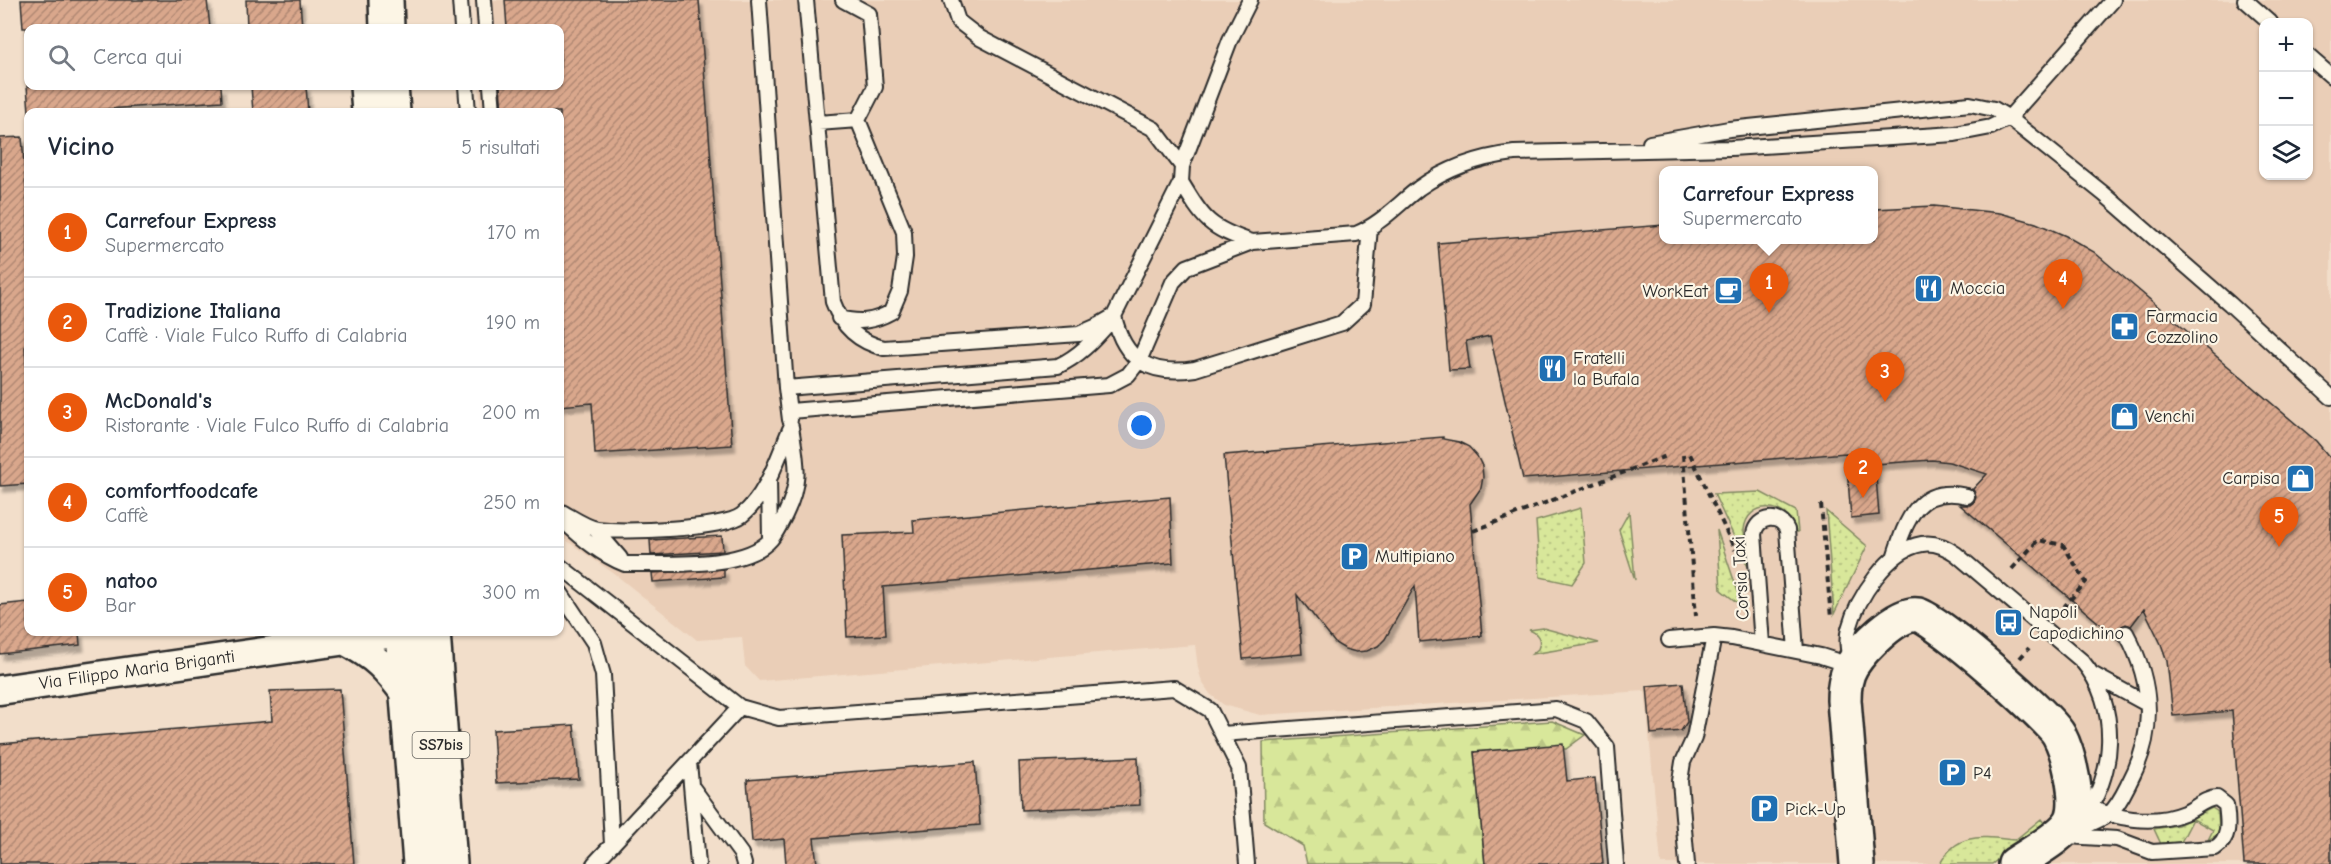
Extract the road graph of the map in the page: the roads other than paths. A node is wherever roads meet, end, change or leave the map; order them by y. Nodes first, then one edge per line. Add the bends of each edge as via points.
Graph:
1 (363, 0) edge
2 (386, 0) edge
3 (460, 0) edge
4 (484, 0) edge
5 (759, 0) edge
6 (806, 0) edge
7 (843, 0) edge
8 (951, 0) edge
9 (1251, 0) edge
10 (2113, 0) edge
11 (2245, 0) edge
12 (2265, 18) edge
13 (364, 24) edge
14 (387, 24) edge
15 (462, 24) edge
16 (486, 24) edge
17 (2313, 60) edge
18 (2331, 76) edge
19 (367, 90) edge
20 (391, 90) edge
21 (466, 90) edge
22 (491, 90) edge
23 (369, 108) edge
24 (393, 108) edge
25 (468, 108) edge
26 (493, 108) edge
27 (2009, 118) junction
28 (858, 120) junction
29 (818, 123) junction
30 (1604, 152) junction
31 (1182, 166) junction
32 (1181, 182) junction
33 (1370, 228) junction
34 (1252, 242) junction
35 (1114, 316) junction
36 (839, 318) junction
37 (1138, 360) junction
38 (786, 388) junction
39 (2331, 397) edge
40 (790, 411) junction
41 (790, 427) junction
42 (769, 478) junction
43 (1967, 496) dead end
44 (564, 513) edge
45 (564, 522) edge
46 (595, 529) junction
47 (770, 540) junction
48 (1894, 558) junction
49 (625, 564) junction
50 (564, 569) edge
51 (564, 598) edge
52 (2126, 633) dead end
53 (373, 636) edge
54 (402, 636) edge
55 (433, 636) edge
56 (1714, 636) junction
57 (344, 640) junction
58 (1669, 640) dead end
59 (1762, 644) junction
60 (1796, 651) junction
61 (1852, 666) junction
62 (2092, 674) junction
63 (0, 690) edge
64 (407, 696) junction
65 (2147, 704) junction
66 (740, 707) junction
67 (1222, 734) junction
68 (689, 762) junction
69 (691, 785) junction
70 (2083, 805) junction
71 (2109, 813) junction
72 (2059, 837) junction
73 (612, 845) junction
74 (420, 864) edge
75 (450, 864) edge
76 (594, 864) edge
77 (698, 864) edge
78 (744, 864) edge
79 (1247, 864) edge
80 (1616, 864) edge
81 (1687, 864) edge
82 (1857, 864) edge
83 (2015, 864) edge

1 - 13 main road
2 - 14 main road
3 - 15 lane
4 - 16 lane
5 - 38 lane
6 - 29 lane
7 - 28 lane via 869,14 875,87
8 - 31 lane via 958,21 980,38 1154,129
9 - 31 lane via 1230,40
10 - 27 lane
11 - 12 lane
17 - 18 lane
19 - 23 main road
20 - 24 main road
21 - 25 lane
22 - 26 lane
27 - 30 lane via 1991,127 1955,134
27 - 30 lane via 1994,109 1970,104 1729,129
27 - 39 lane via 2104,194
28 - 29 lane
28 - 36 lane via 904,232 905,257 900,291 891,312 877,320
29 - 36 lane via 833,303
30 - 33 lane via 1491,156 1437,177
31 - 32 lane
32 - 34 lane via 1208,222 1222,232
32 - 35 lane
33 - 34 lane via 1337,237
33 - 37 lane via 1363,304 1342,323 1195,369 1176,372
34 - 37 lane via 1187,267 1173,282
35 - 36 lane via 1078,334 884,348 860,339
35 - 37 lane via 1119,336
35 - 38 lane via 1090,345 1058,366
37 - 40 lane via 1128,375 1092,388
38 - 40 lane
40 - 41 lane
41 - 42 lane
41 - 47 lane via 798,468 794,496
42 - 46 lane via 756,502 740,517 719,524
42 - 47 lane
43 - 48 lane via 1950,492 1927,499 1909,517
44 - 46 lane
45 - 49 lane via 589,544
46 - 49 lane
47 - 49 lane via 748,555 725,562
48 - 61 lane via 1876,577 1849,627
48 - 62 lane via 1920,544 1945,547 2082,661
50 - 66 lane
51 - 73 lane via 594,643 603,675
52 - 65 lane via 2138,656
53 - 57 street, Via Filippo Maria Briganti
54 - 64 main road, SS7bis
55 - 75 main road, SS7bis
56 - 58 lane
56 - 59 lane
56 - 81 lane via 1694,738 1683,762 1680,781
57 - 63 street, Via Filippo Maria Briganti
57 - 64 street via 372,655
59 - 60 lane
59 - 60 lane, Corsia Taxi via 1754,534 1764,520 1775,518 1787,530
60 - 61 lane
61 - 70 main road via 1891,625 1917,614 1926,618 2048,720 2060,736
61 - 82 main road via 1844,690
62 - 65 lane
62 - 70 lane via 2109,721 2110,744 2099,791
64 - 74 main road, SS7bis
65 - 71 lane via 2148,731 2141,760
66 - 67 lane via 779,718 1174,688 1210,710
66 - 68 lane
67 - 79 lane via 1239,768
67 - 80 lane via 1556,709 1586,721 1607,747
68 - 69 lane
68 - 73 lane
69 - 77 lane
69 - 78 lane via 741,854
70 - 71 lane
70 - 72 main road
71 - 72 lane
71 - 72 lane via 2161,820 2217,798 2226,805 2228,831 2215,848 2164,853 2116,839
72 - 83 main road
73 - 76 lane

